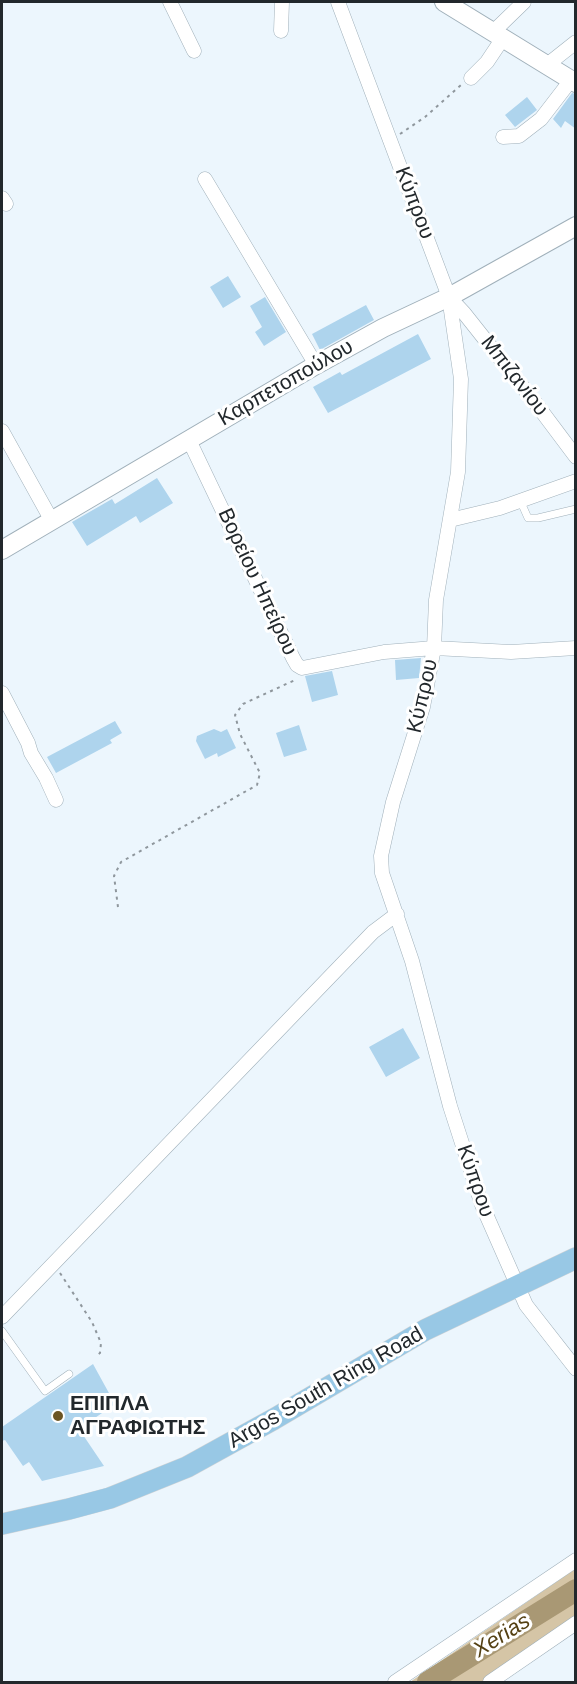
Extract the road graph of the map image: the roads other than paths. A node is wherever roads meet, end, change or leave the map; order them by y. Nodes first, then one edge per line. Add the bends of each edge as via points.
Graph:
1 (170, 2) edge
2 (282, 2) edge
3 (338, 2) edge
4 (446, 2) edge
5 (524, 2) edge
6 (281, 31) dead end
7 (498, 35) junction
8 (576, 42) edge
9 (194, 51) dead end
10 (548, 65) junction
11 (471, 78) road end
12 (573, 82) edge
13 (503, 137) dead end
14 (205, 179) dead end
15 (576, 226) edge
16 (449, 297) junction
17 (316, 365) junction
18 (2, 431) edge
19 (189, 440) junction
20 (576, 457) edge
21 (576, 481) edge
22 (520, 500) junction
23 (576, 509) edge
24 (450, 520) junction
25 (52, 521) junction
26 (2, 550) edge
27 (434, 648) junction
28 (576, 648) edge
29 (2, 693) edge
30 (56, 801) dead end
31 (397, 914) junction
32 (576, 1258) edge
33 (516, 1285) junction
34 (2, 1317) edge
35 (2, 1330) edge
36 (576, 1369) edge
37 (69, 1374) dead end
38 (2, 1524) edge
39 (576, 1560) edge
40 (576, 1623) edge
41 (395, 1683) edge
42 (490, 1683) edge

1 - 9 street
2 - 6 street
3 - 16 street, Κύπρου
4 - 7 main road
5 - 7 street
7 - 10 main road
7 - 11 street via 487,62
8 - 10 street
10 - 12 main road
12 - 13 street via 541,119 519,136
14 - 17 street
15 - 16 main road, Καρπετοπούλου
16 - 17 main road, Καρπετοπούλου
16 - 20 street, Μπιζανίου
16 - 24 street, Κύπρου via 461,379 458,472
17 - 19 main road, Καρπετοπούλου
18 - 25 street
19 - 25 main road, Καρπετοπούλου
19 - 27 street, Βορείου Ηπείρου via 297,665 302,668 384,652
21 - 22 street
22 - 23 lane via 528,518
22 - 24 street
24 - 27 street, Κύπρου via 436,600
25 - 26 main road, Καρπετοπούλου
27 - 28 street, Βορείου Ηπείρου via 511,652
27 - 31 street, Κύπρου via 423,707 393,802 381,856 382,873
29 - 30 street
31 - 33 street, Κύπρου via 450,1106 482,1205
31 - 34 street via 373,932
32 - 33 main road, Argos South Ring Road
33 - 36 street, Κύπρου via 526,1305
33 - 38 main road, Argos South Ring Road via 425,1330 187,1467 110,1498
35 - 37 lane via 45,1391
39 - 41 street
40 - 42 street

